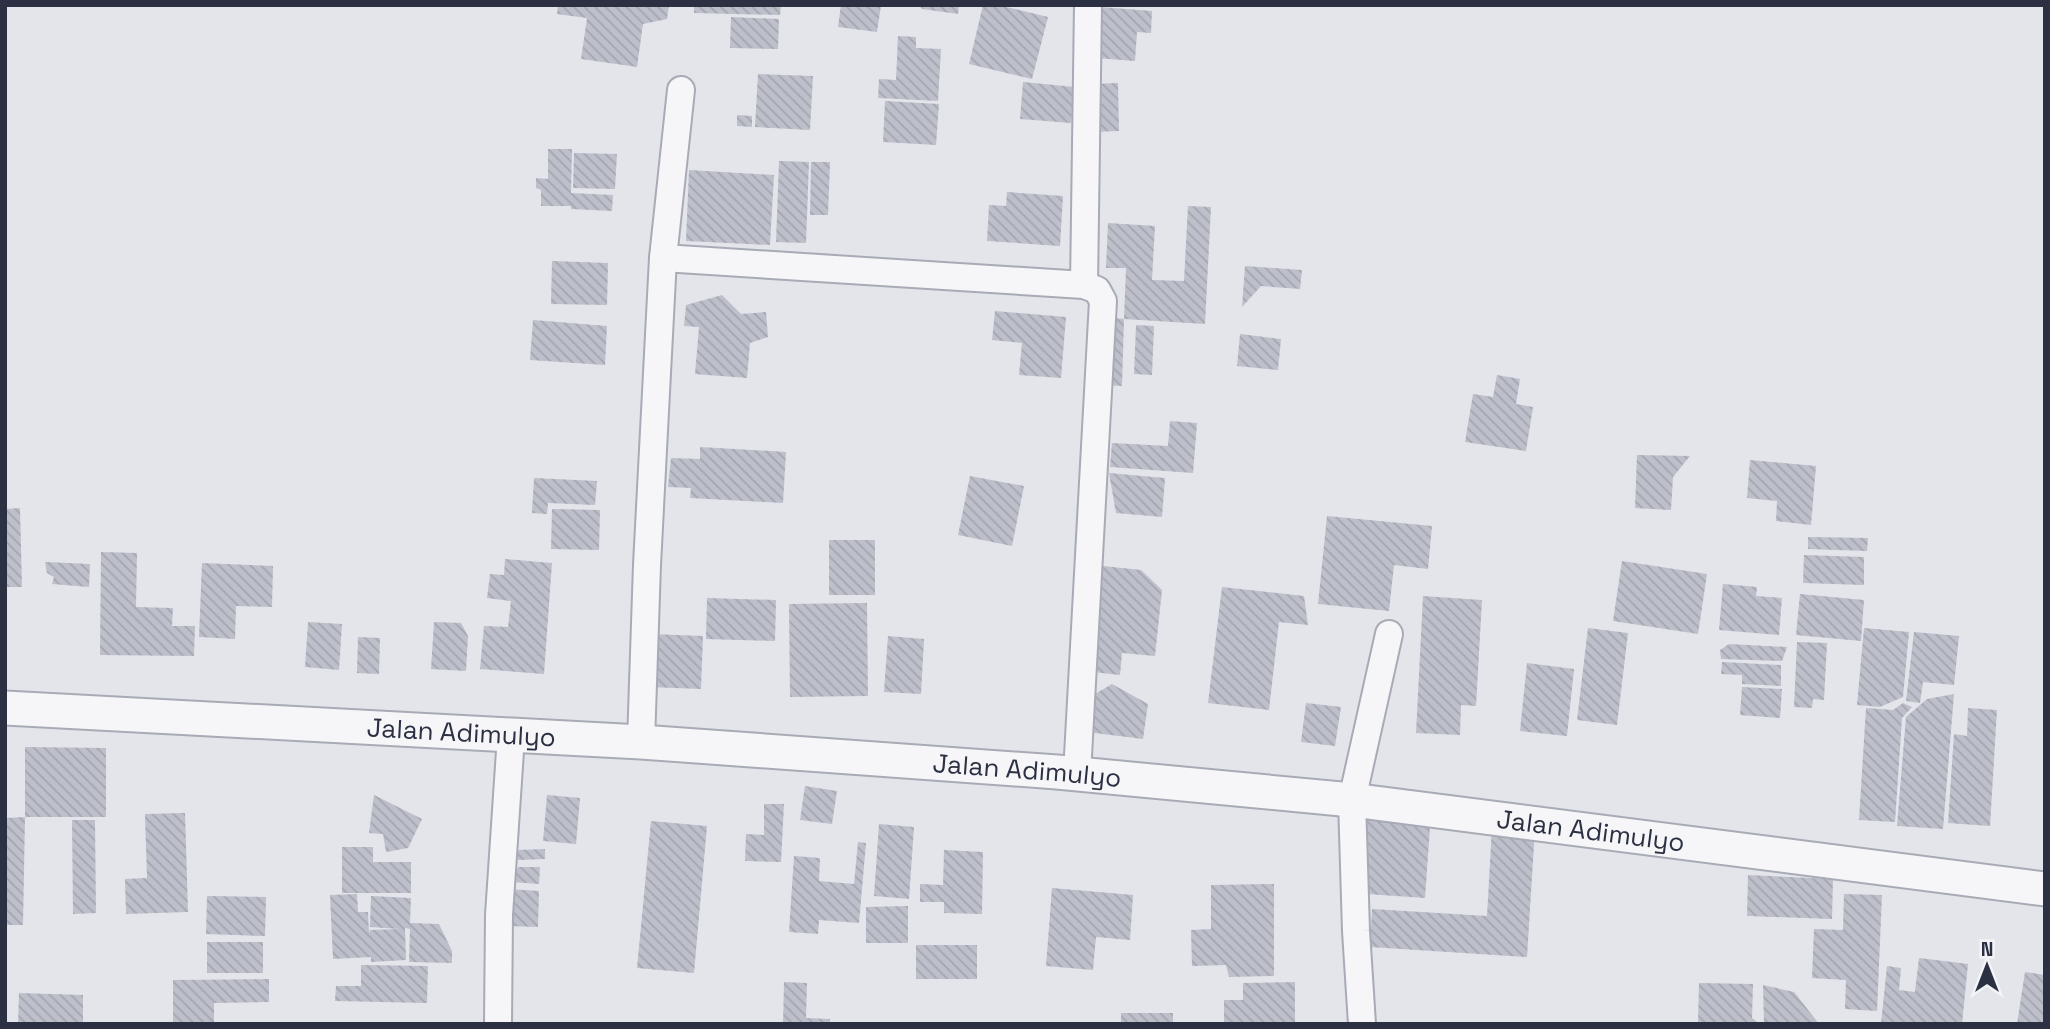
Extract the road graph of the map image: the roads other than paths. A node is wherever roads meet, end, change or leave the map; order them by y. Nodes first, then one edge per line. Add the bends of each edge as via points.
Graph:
1 (1088, 5) edge
2 (681, 90) dead end
3 (663, 258) junction
4 (1084, 285) junction
5 (1389, 634) dead end
6 (5, 708) edge
7 (511, 736) junction
8 (641, 741) junction
9 (1077, 774) junction
10 (1352, 800) junction
11 (2045, 889) edge
12 (498, 1024) edge
13 (1362, 1024) edge

1 - 4 street
2 - 3 street
3 - 4 street
3 - 8 street
4 - 9 street via 1097,290 1103,301
5 - 10 street
6 - 7 street, Jalan Adimulyo
7 - 8 street, Jalan Adimulyo
7 - 12 street via 499,915
8 - 9 street, Jalan Adimulyo
9 - 10 street, Jalan Adimulyo
10 - 11 street, Jalan Adimulyo
10 - 13 street

